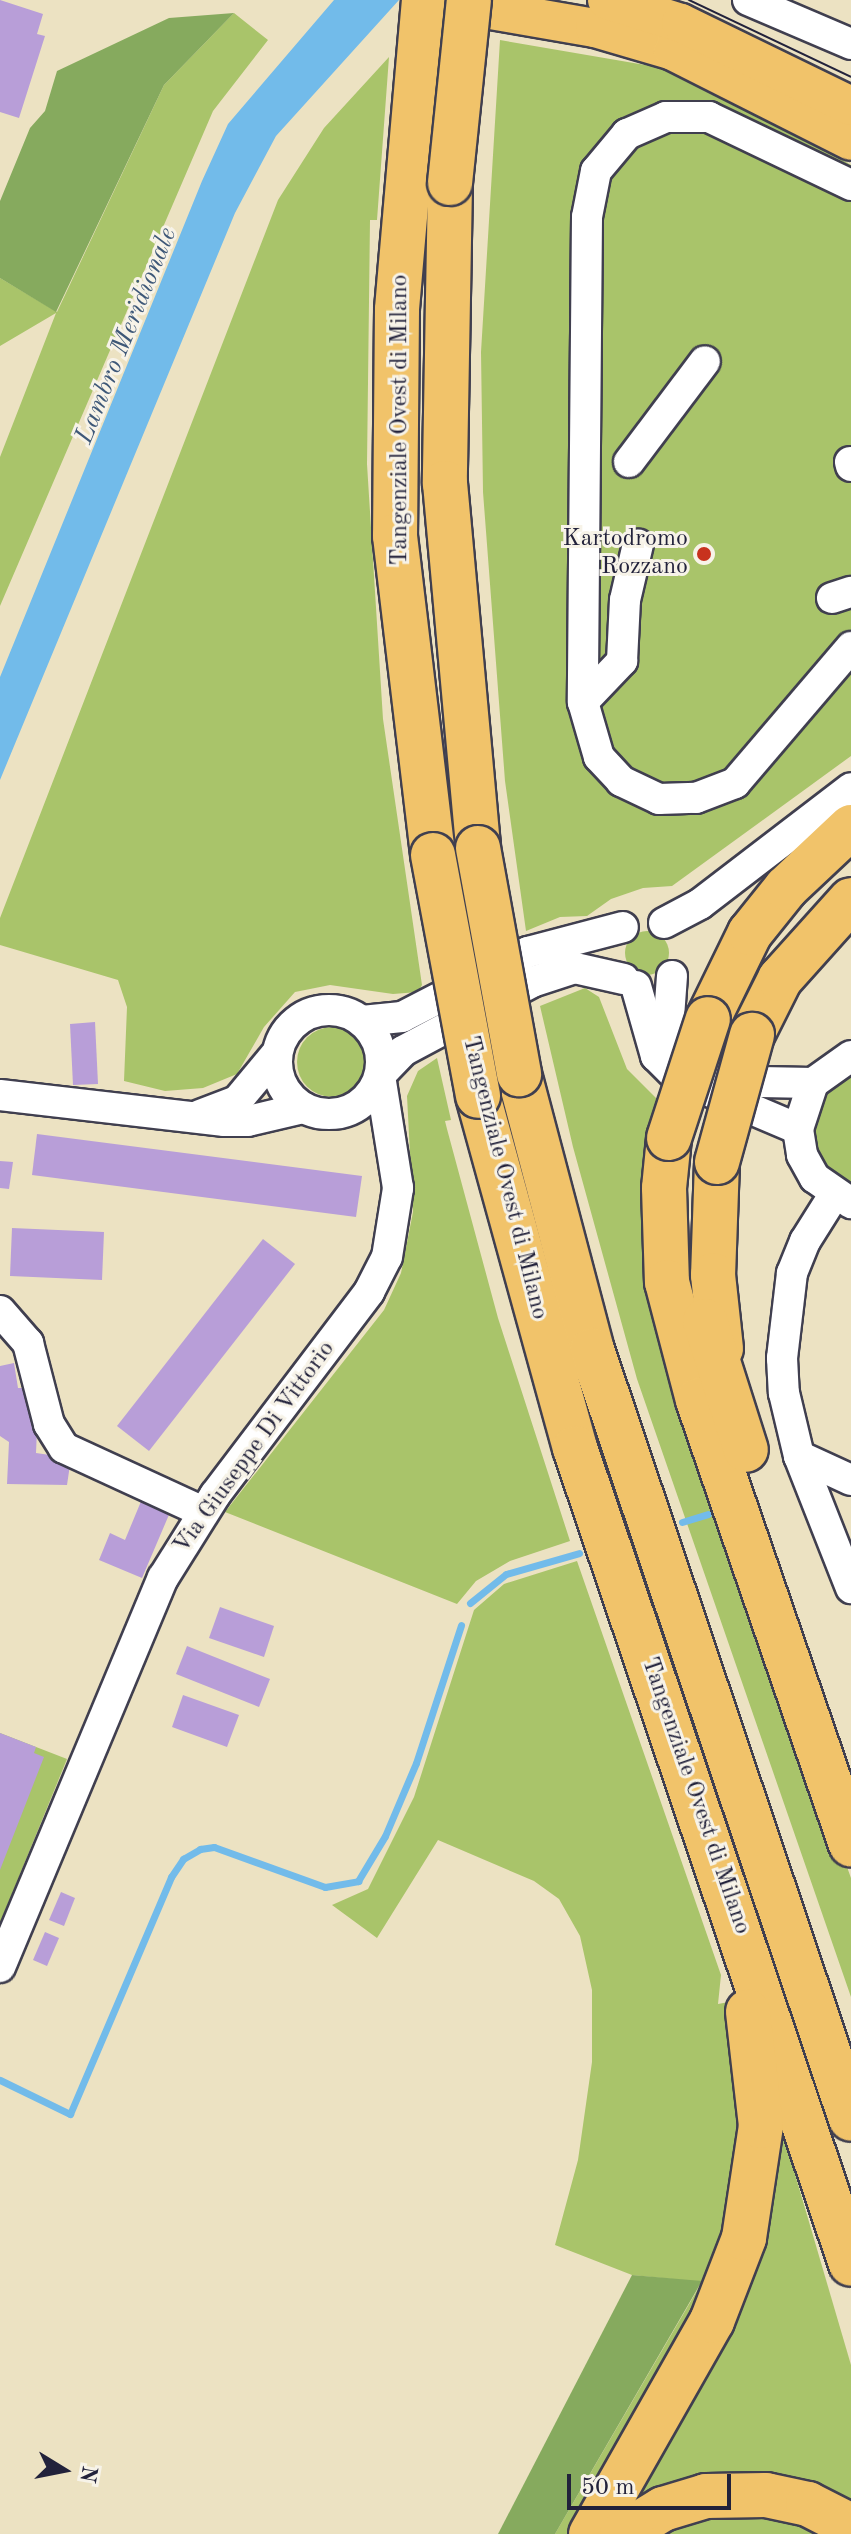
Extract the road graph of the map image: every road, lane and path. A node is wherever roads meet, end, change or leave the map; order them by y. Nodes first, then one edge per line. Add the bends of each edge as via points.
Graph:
1 (424, 0) edge
2 (433, 0) edge
3 (469, 0) edge
4 (607, 0) edge
5 (748, 0) edge
6 (851, 44) edge
7 (851, 106) edge
8 (851, 141) edge
9 (851, 185) edge
10 (705, 361) dead end
11 (629, 462) dead end
12 (638, 544) dead end
13 (851, 647) edge
14 (583, 702) junction
15 (851, 788) edge
16 (851, 827) edge
17 (851, 860) edge
18 (851, 900) edge
19 (664, 923) junction
20 (623, 927) junction
21 (672, 976) junction
22 (630, 982) junction
23 (362, 1021) junction
24 (729, 1028) junction
25 (277, 1053) junction
26 (851, 1056) edge
27 (380, 1075) junction
28 (813, 1083) junction
29 (0, 1095) edge
30 (303, 1108) junction
31 (343, 1113) junction
32 (195, 1117) junction
33 (798, 1129) junction
34 (389, 1151) junction
35 (693, 1152) junction
36 (842, 1199) edge
37 (0, 1311) edge
38 (799, 1456) junction
39 (851, 1480) edge
40 (203, 1512) junction
41 (851, 1588) edge
42 (851, 1750) edge
43 (700, 1807) junction
44 (851, 1844) edge
45 (0, 1967) edge
46 (851, 2119) edge
47 (851, 2264) edge
48 (851, 2526) edge
49 (591, 2534) edge
50 (622, 2534) edge

1 - 43 highway, Tangenziale Ovest di Milano, bridge via 397,310 395,536 433,855 478,1096 575,1448
2 - 8 main road via 595,28 673,51
3 - 46 highway, Tangenziale Ovest di Milano, bridge via 450,183 445,483 478,848 519,1074 592,1350
4 - 7 main road via 681,23
5 - 6 street
9 - 14 street via 709,117 666,117 627,134 596,171 587,217
10 - 11 street
12 - 14 street via 625,600 622,661
13 - 14 street via 735,783 696,798 659,799 621,781 599,757
15 - 19 street via 700,904
16 - 24 highway via 786,888 750,933
17 - 24 highway via 792,922 747,987
18 - 24 highway
19 - 20 street via 644,918
19 - 21 street via 681,948
20 - 22 street via 612,948
20 - 23 street via 528,952 402,1017
21 - 22 street via 655,987
21 - 28 street via 668,1030 679,1048 725,1075
22 - 27 street via 575,968 532,982 403,1051
22 - 33 street via 656,1056 678,1078
23 - 25 street via 337,1010 310,1012 294,1022
23 - 27 street via 381,1055
24 - 35 highway, bridge
25 - 30 street via 281,1085
25 - 32 street via 237,1101
26 - 28 street
27 - 31 street via 366,1099
27 - 34 street, Via Giuseppe Di Vittorio
28 - 33 street
29 - 32 street
30 - 31 street
30 - 32 street via 248,1121
31 - 34 street
33 - 36 street via 802,1155 815,1178
34 - 40 street, Via Giuseppe Di Vittorio via 398,1188 396,1221 375,1281
35 - 42 highway via 725,1379
35 - 44 highway via 664,1188 667,1282 698,1400
36 - 38 street via 805,1241 784,1312 784,1393
37 - 40 street via 28,1343 49,1424 64,1448
38 - 39 street
38 - 41 street
40 - 45 street, Via Giuseppe Di Vittorio via 163,1578
43 - 47 highway, Tangenziale Ovest di Milano
43 - 49 highway via 752,2029 761,2126 744,2238 712,2321
48 - 50 highway via 808,2504 766,2495 706,2496 663,2509

